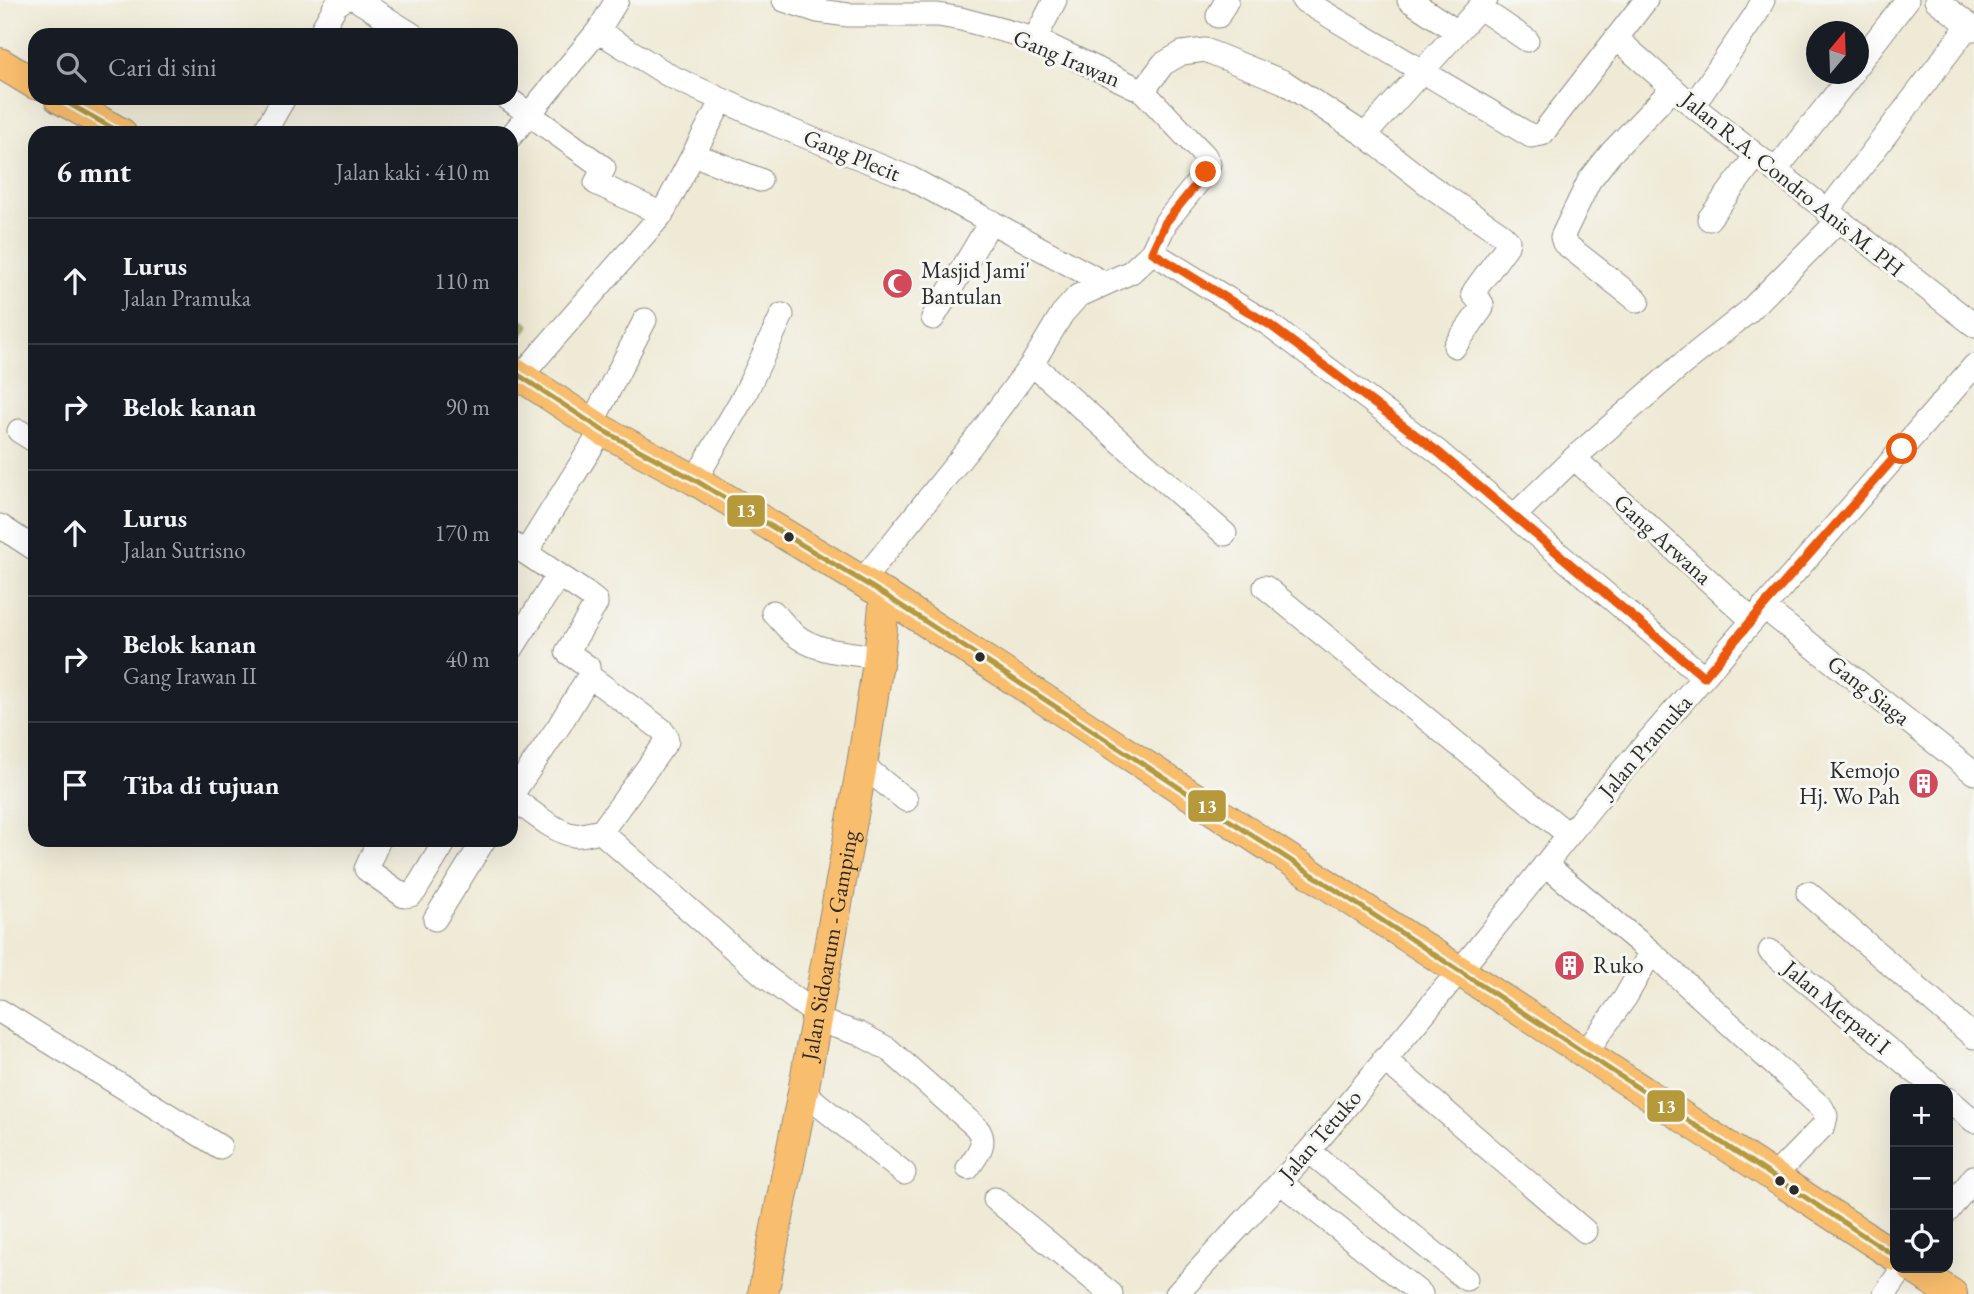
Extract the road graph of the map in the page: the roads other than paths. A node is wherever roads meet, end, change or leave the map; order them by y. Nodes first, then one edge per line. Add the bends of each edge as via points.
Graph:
1 (617, 0) edge
2 (784, 0) edge
3 (1055, 0) edge
4 (1303, 0) edge
5 (1409, 0) edge
6 (1646, 0) edge
7 (1763, 0) edge
8 (1907, 0) edge
9 (1936, 0) edge
10 (341, 1) edge
11 (810, 4) edge
12 (1483, 4) edge
13 (854, 8) edge
14 (927, 8) edge
15 (1971, 27) edge
16 (324, 28) edge
17 (398, 28) edge
18 (598, 31) junction
19 (1456, 31) junction
20 (1616, 38) junction
21 (1035, 39) junction
22 (1527, 40) dead end
23 (1869, 50) edge
24 (0, 62) edge
25 (1423, 72) junction
26 (28, 80) edge
27 (1844, 84) edge
28 (1673, 88) junction
29 (1143, 91) junction
30 (722, 100) junction
31 (71, 105) edge
32 (280, 105) edge
33 (517, 105) edge
34 (1693, 106) junction
35 (528, 113) junction
36 (109, 126) edge
37 (268, 126) edge
38 (518, 127) edge
39 (1365, 135) junction
40 (695, 155) junction
41 (1756, 156) junction
42 (1775, 171) junction
43 (760, 180) dead end
44 (662, 215) junction
45 (1832, 217) junction
46 (1709, 219) dead end
47 (991, 221) junction
48 (1152, 252) junction
49 (1104, 284) junction
50 (1638, 301) dead end
51 (782, 315) dead end
52 (933, 318) dead end
53 (645, 320) dead end
54 (1974, 325) edge
55 (1455, 346) dead end
56 (1032, 364) junction
57 (1974, 366) edge
58 (518, 371) edge
59 (518, 374) edge
60 (597, 426) junction
61 (1574, 458) junction
62 (695, 480) junction
63 (1514, 516) junction
64 (0, 526) edge
65 (1225, 534) dead end
66 (28, 544) edge
67 (520, 549) edge
68 (558, 576) junction
69 (1265, 587) dead end
70 (874, 588) junction
71 (774, 612) dead end
72 (1758, 613) junction
73 (518, 639) edge
74 (879, 657) junction
75 (589, 676) junction
76 (1704, 677) junction
77 (862, 765) junction
78 (1974, 774) edge
79 (518, 786) edge
80 (906, 800) dead end
81 (518, 801) edge
82 (601, 832) junction
83 (1569, 835) junction
84 (376, 847) edge
85 (442, 847) edge
86 (480, 847) edge
87 (1546, 865) junction
88 (1808, 893) dead end
89 (435, 919) dead end
90 (1770, 951) dead end
91 (1651, 952) junction
92 (1457, 971) junction
93 (0, 1011) edge
94 (817, 1018) junction
95 (1974, 1037) edge
96 (1585, 1053) junction
97 (1384, 1059) junction
98 (1930, 1084) edge
99 (803, 1092) junction
100 (1953, 1103) edge
101 (1974, 1121) edge
102 (220, 1147) dead end
103 (1308, 1151) junction
104 (968, 1168) dead end
105 (904, 1173) dead end
106 (1774, 1176) junction
107 (1974, 1177) edge
108 (1280, 1182) junction
109 (995, 1199) dead end
110 (1949, 1210) edge
111 (1585, 1231) dead end
112 (1890, 1253) edge
113 (1900, 1273) edge
114 (1920, 1273) edge
115 (1466, 1279) dead end
116 (1189, 1290) edge
117 (763, 1294) edge
118 (1111, 1294) edge
119 (1421, 1294) edge
120 (1885, 1294) edge
121 (1952, 1294) edge

1 - 18 street
2 - 11 street, Gang Irawan
3 - 21 street
4 - 25 street
5 - 19 street
6 - 20 street
7 - 34 street
8 - 23 street
9 - 15 street
10 - 16 street
10 - 17 street
11 - 13 street, Gang Irawan
12 - 19 street
12 - 22 street
13 - 14 street, Gang Irawan
14 - 21 street, Gang Irawan
15 - 45 street
18 - 30 street, Gang Plecit via 670,76
18 - 35 street
19 - 25 street
20 - 25 street via 1537,137
20 - 28 street, Jalan R.A. Condro Anis M. PH
21 - 29 street, Gang Irawan
24 - 26 main road
25 - 39 street
27 - 42 street
28 - 34 street, Jalan R.A. Condro Anis M. PH
28 - 50 street via 1588,181 1562,237
29 - 39 street via 1163,64 1182,53 1205,50 1284,82
29 - 48 street via 1209,164 1166,222
30 - 40 street
30 - 47 street, Gang Plecit via 910,178
31 - 36 main road
32 - 37 street
33 - 35 street
34 - 41 street, Jalan R.A. Condro Anis M. PH
35 - 38 street
35 - 44 street via 604,168 596,183
39 - 55 street via 1508,241 1475,290 1482,308
40 - 43 street
40 - 44 street
41 - 42 street, Jalan R.A. Condro Anis M. PH
41 - 46 street
42 - 45 street, Jalan R.A. Condro Anis M. PH
44 - 58 street
45 - 54 street, Jalan R.A. Condro Anis M. PH
45 - 61 street via 1748,312
47 - 49 street, Gang Plecit
47 - 52 street
48 - 49 street via 1131,272
48 - 63 street via 1270,325 1437,451
49 - 56 street via 1078,296
51 - 62 street via 745,394
53 - 60 street
56 - 65 street
56 - 70 street
57 - 72 street, Jalan Pramuka
59 - 60 main road
60 - 62 main road
60 - 67 street via 532,542
61 - 63 street
61 - 72 street, Gang Arwana
62 - 70 main road
63 - 76 street
64 - 66 street
67 - 68 street
68 - 73 street
68 - 75 street via 596,601 567,652 588,667
69 - 83 street
70 - 74 main road, Jalan Sidoarum - Gamping
70 - 92 main road
71 - 74 street via 810,645
72 - 76 street, Jalan Pramuka
72 - 78 street, Gang Siaga
74 - 77 main road, Jalan Sidoarum - Gamping
75 - 79 street
75 - 82 street via 661,729 667,741
76 - 83 street, Jalan Pramuka
77 - 80 street
77 - 94 main road, Jalan Sidoarum - Gamping
81 - 82 street via 563,832 577,836
82 - 94 street
83 - 87 street, Jalan Pramuka
84 - 85 street via 366,869 404,896 415,891
86 - 89 street
87 - 91 street
87 - 92 street, Jalan Pramuka
88 - 95 street
90 - 98 street, Jalan Merpati I
91 - 96 street
91 - 106 street via 1822,1108 1824,1125
92 - 96 main road
92 - 97 street, Jalan Tetuko
93 - 102 street
94 - 99 main road, Jalan Sidoarum - Gamping
94 - 104 street via 888,1049 976,1127 982,1143
96 - 106 main road
97 - 103 street, Jalan Tetuko
97 - 111 street
99 - 105 street
99 - 117 main road, Jalan Sidoarum - Gamping
100 - 101 street
103 - 108 street, Jalan Tetuko
103 - 115 street
106 - 112 main road
107 - 110 street
108 - 116 street, Jalan Tetuko
108 - 119 street
109 - 118 street
113 - 120 street
114 - 121 main road

